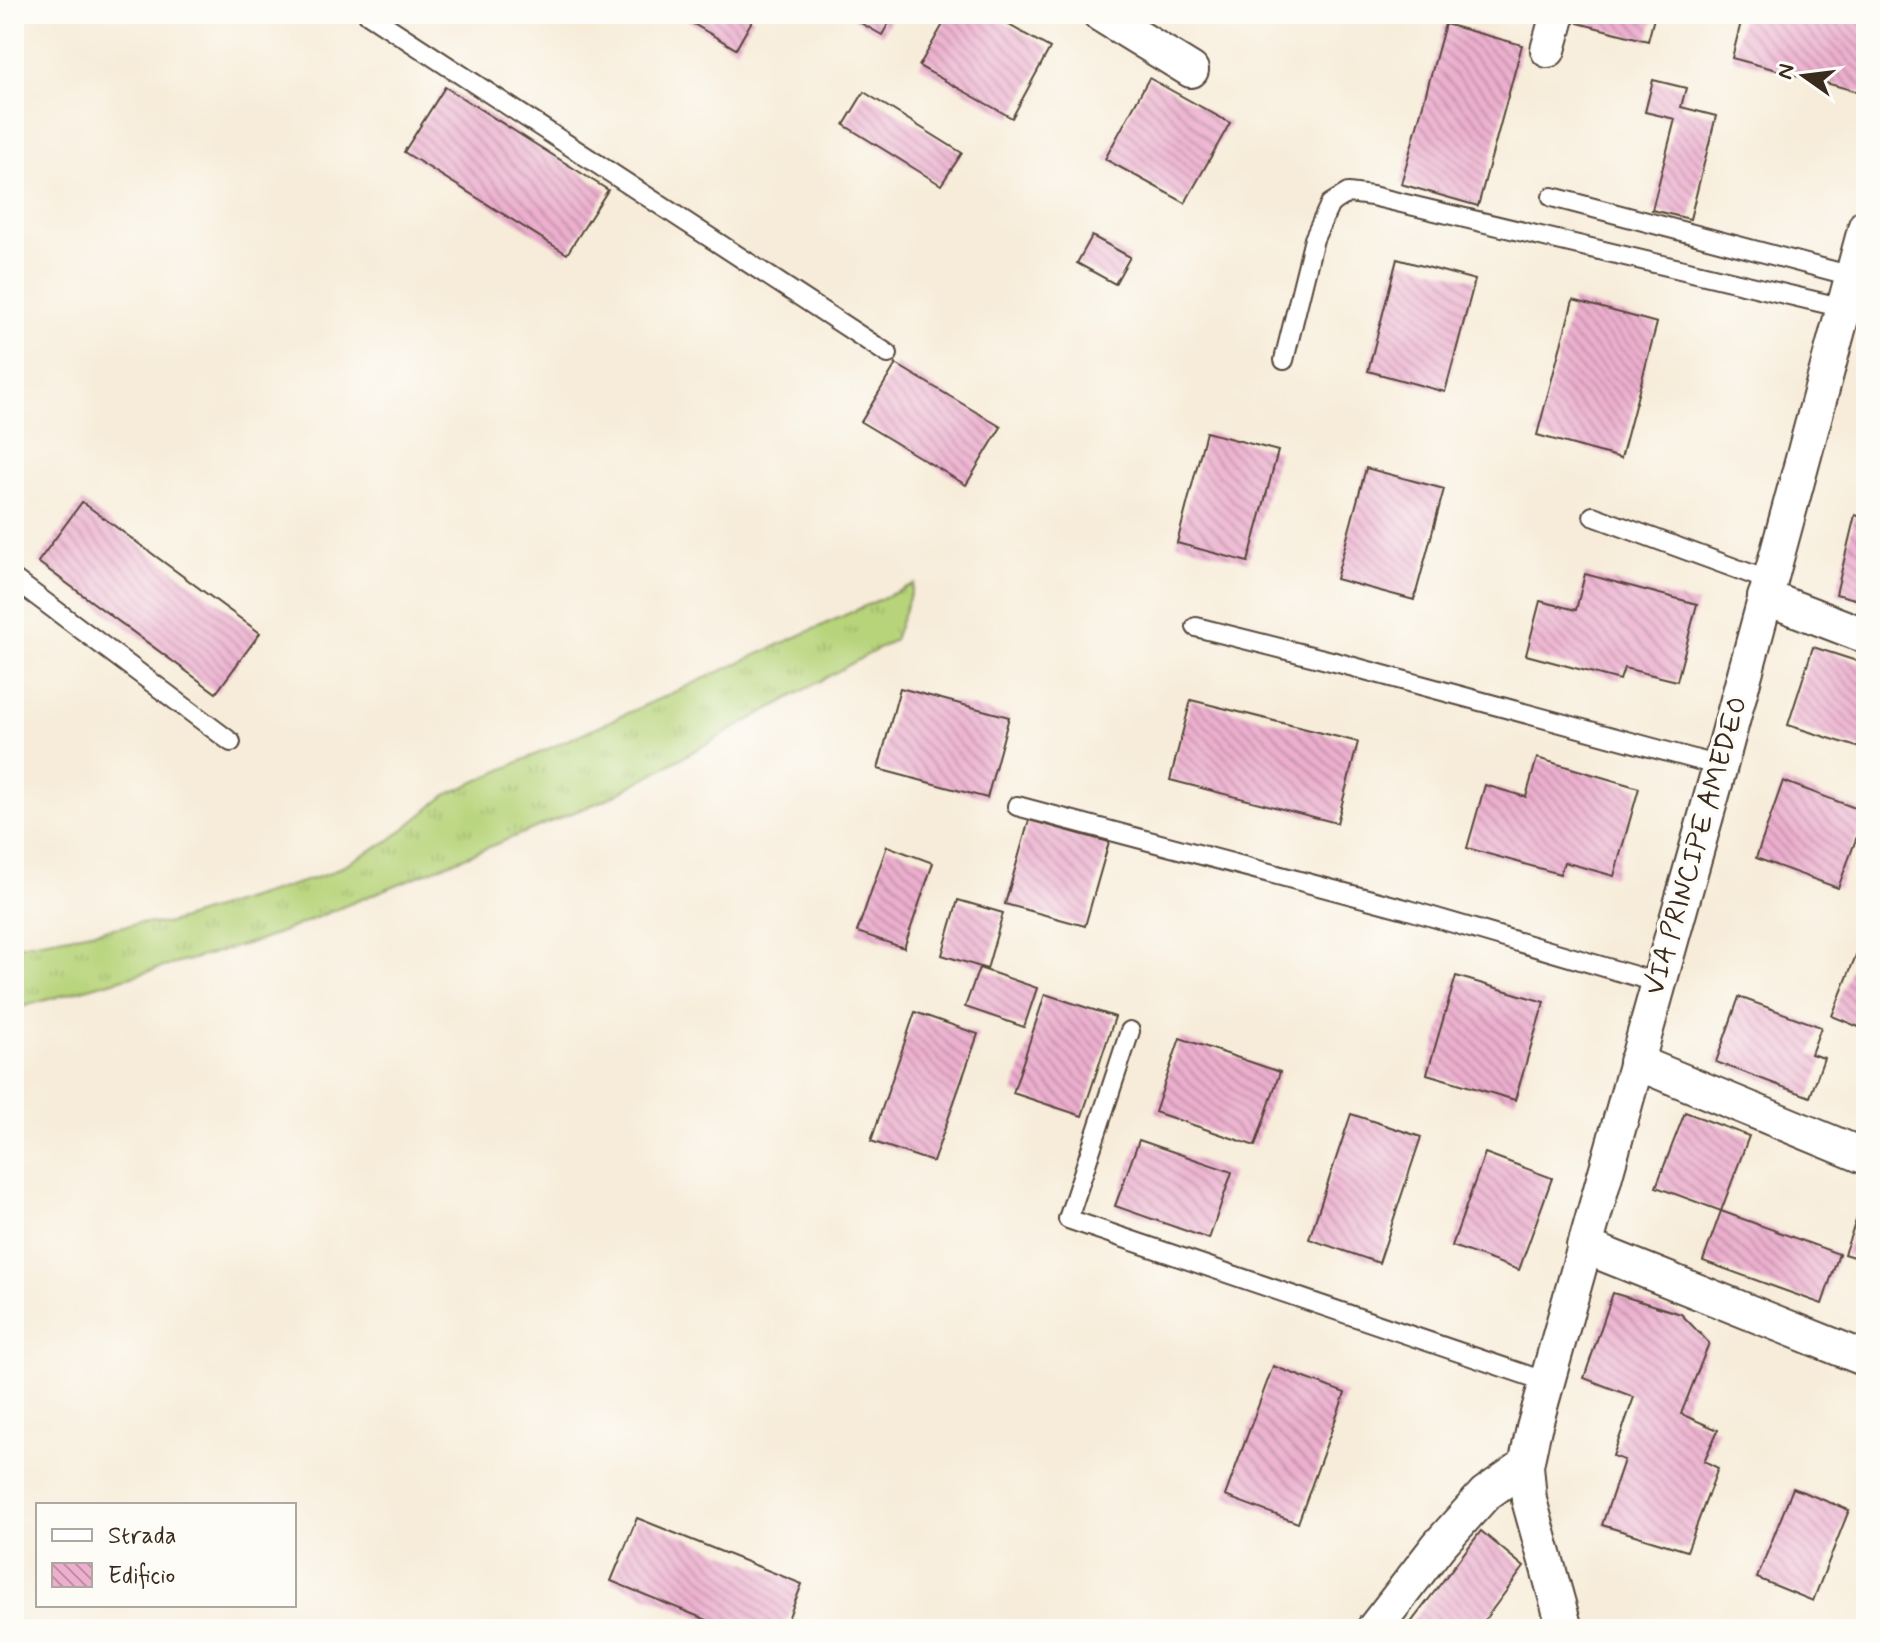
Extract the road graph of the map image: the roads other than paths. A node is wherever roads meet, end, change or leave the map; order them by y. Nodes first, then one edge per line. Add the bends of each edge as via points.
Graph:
1 (368, 14) edge
2 (1100, 14) edge
3 (1558, 14) edge
4 (1548, 50) dead end
5 (1191, 70) dead end
6 (1552, 197) dead end
7 (1866, 226) edge
8 (1848, 292) junction
9 (888, 354) dead end
10 (1284, 360) dead end
11 (1593, 516) dead end
12 (14, 579) edge
13 (1768, 589) junction
14 (1196, 627) dead end
15 (1866, 636) edge
16 (231, 742) dead end
17 (1720, 766) junction
18 (1017, 806) dead end
19 (1659, 983) junction
20 (1130, 1031) dead end
21 (1636, 1062) junction
22 (1866, 1157) edge
23 (1584, 1246) junction
24 (1866, 1359) edge
25 (1547, 1382) junction
26 (1526, 1465) junction
27 (1374, 1629) edge
28 (1565, 1629) edge

1 - 9 lane
2 - 5 street
3 - 4 street
6 - 8 lane
7 - 8 street, VIA PRINCIPE AMEDEO
8 - 10 lane via 1348,193 1330,204 1314,239
8 - 13 street, VIA PRINCIPE AMEDEO
11 - 13 lane
12 - 16 lane
13 - 15 street
13 - 17 street, VIA PRINCIPE AMEDEO
14 - 17 lane
17 - 19 street, VIA PRINCIPE AMEDEO
18 - 19 lane
19 - 21 street, VIA PRINCIPE AMEDEO
20 - 25 lane via 1068,1219
21 - 22 street
21 - 23 street, VIA PRINCIPE AMEDEO
23 - 24 street
23 - 25 street, VIA PRINCIPE AMEDEO
25 - 26 street, VIA PRINCIPE AMEDEO
26 - 27 street via 1485,1494
26 - 28 street, VIA PRINCIPE AMEDEO via 1529,1500

